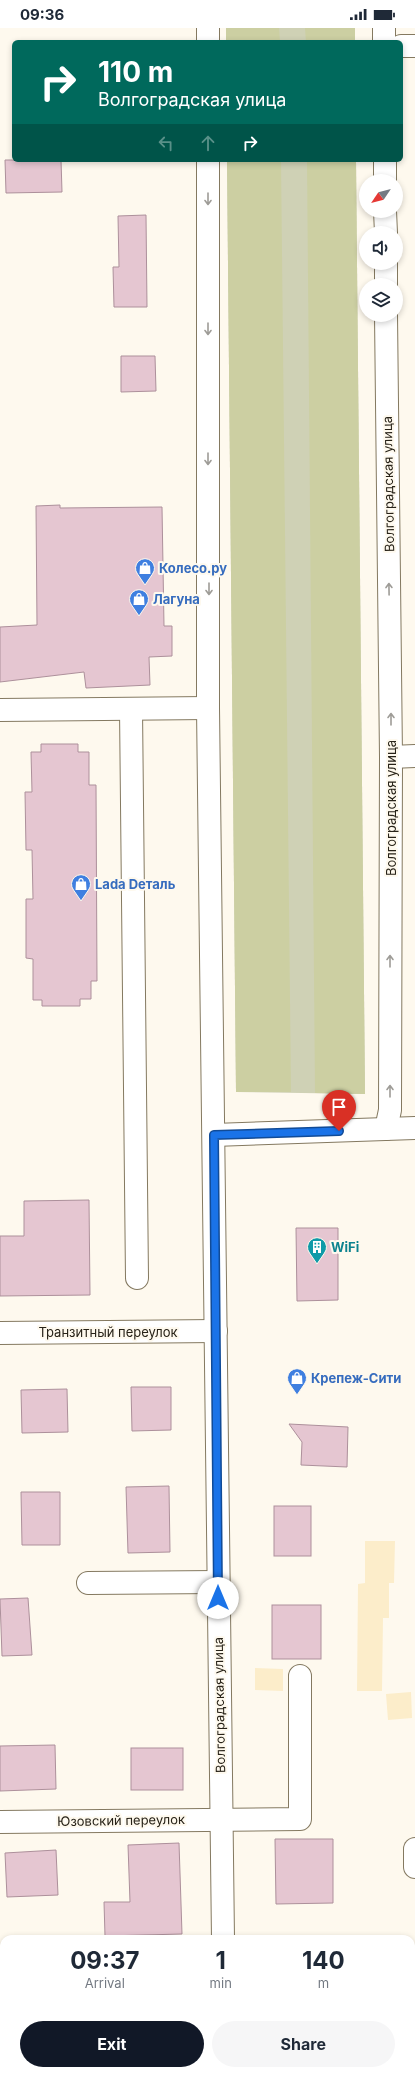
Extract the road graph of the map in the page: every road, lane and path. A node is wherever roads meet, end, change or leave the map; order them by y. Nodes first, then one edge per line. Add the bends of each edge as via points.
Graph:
1 (208, 28) edge
2 (384, 28) edge
3 (208, 40) edge
4 (384, 40) edge
5 (403, 46) edge
6 (415, 46) edge
7 (208, 162) edge
8 (385, 162) edge
9 (385, 174) edge
10 (386, 322) edge
11 (208, 708) junction
12 (131, 709) junction
13 (0, 710) edge
14 (415, 756) edge
15 (391, 757) junction
16 (415, 1128) edge
17 (386, 1129) junction
18 (214, 1135) junction
19 (137, 1278) dead end
20 (216, 1331) junction
21 (0, 1333) edge
22 (218, 1582) junction
23 (88, 1583) dead end
24 (300, 1676) dead end
25 (220, 1819) junction
26 (0, 1822) edge
27 (415, 1849) edge
28 (415, 1866) edge
29 (223, 1935) edge

1 - 3 street
2 - 4 street
5 - 6 street
7 -> 11 street, Волгоградская улица
8 - 9 street
15 -> 10 street, Волгоградская улица
11 - 12 street
11 - 18 street, Волгоградская улица
12 - 13 street
12 - 19 street
14 - 15 street
17 -> 15 street, Волгоградская улица via 390,1110
16 - 17 street
17 - 18 street
18 - 20 street, Волгоградская улица
20 - 21 street, Транзитный переулок
20 - 22 street, Волгоградская улица
22 - 23 street
22 - 25 street, Волгоградская улица
24 - 25 street, Юзовский переулок via 300,1819
25 - 26 street, Юзовский переулок
25 - 29 street, Волгоградская улица
27 - 28 street

